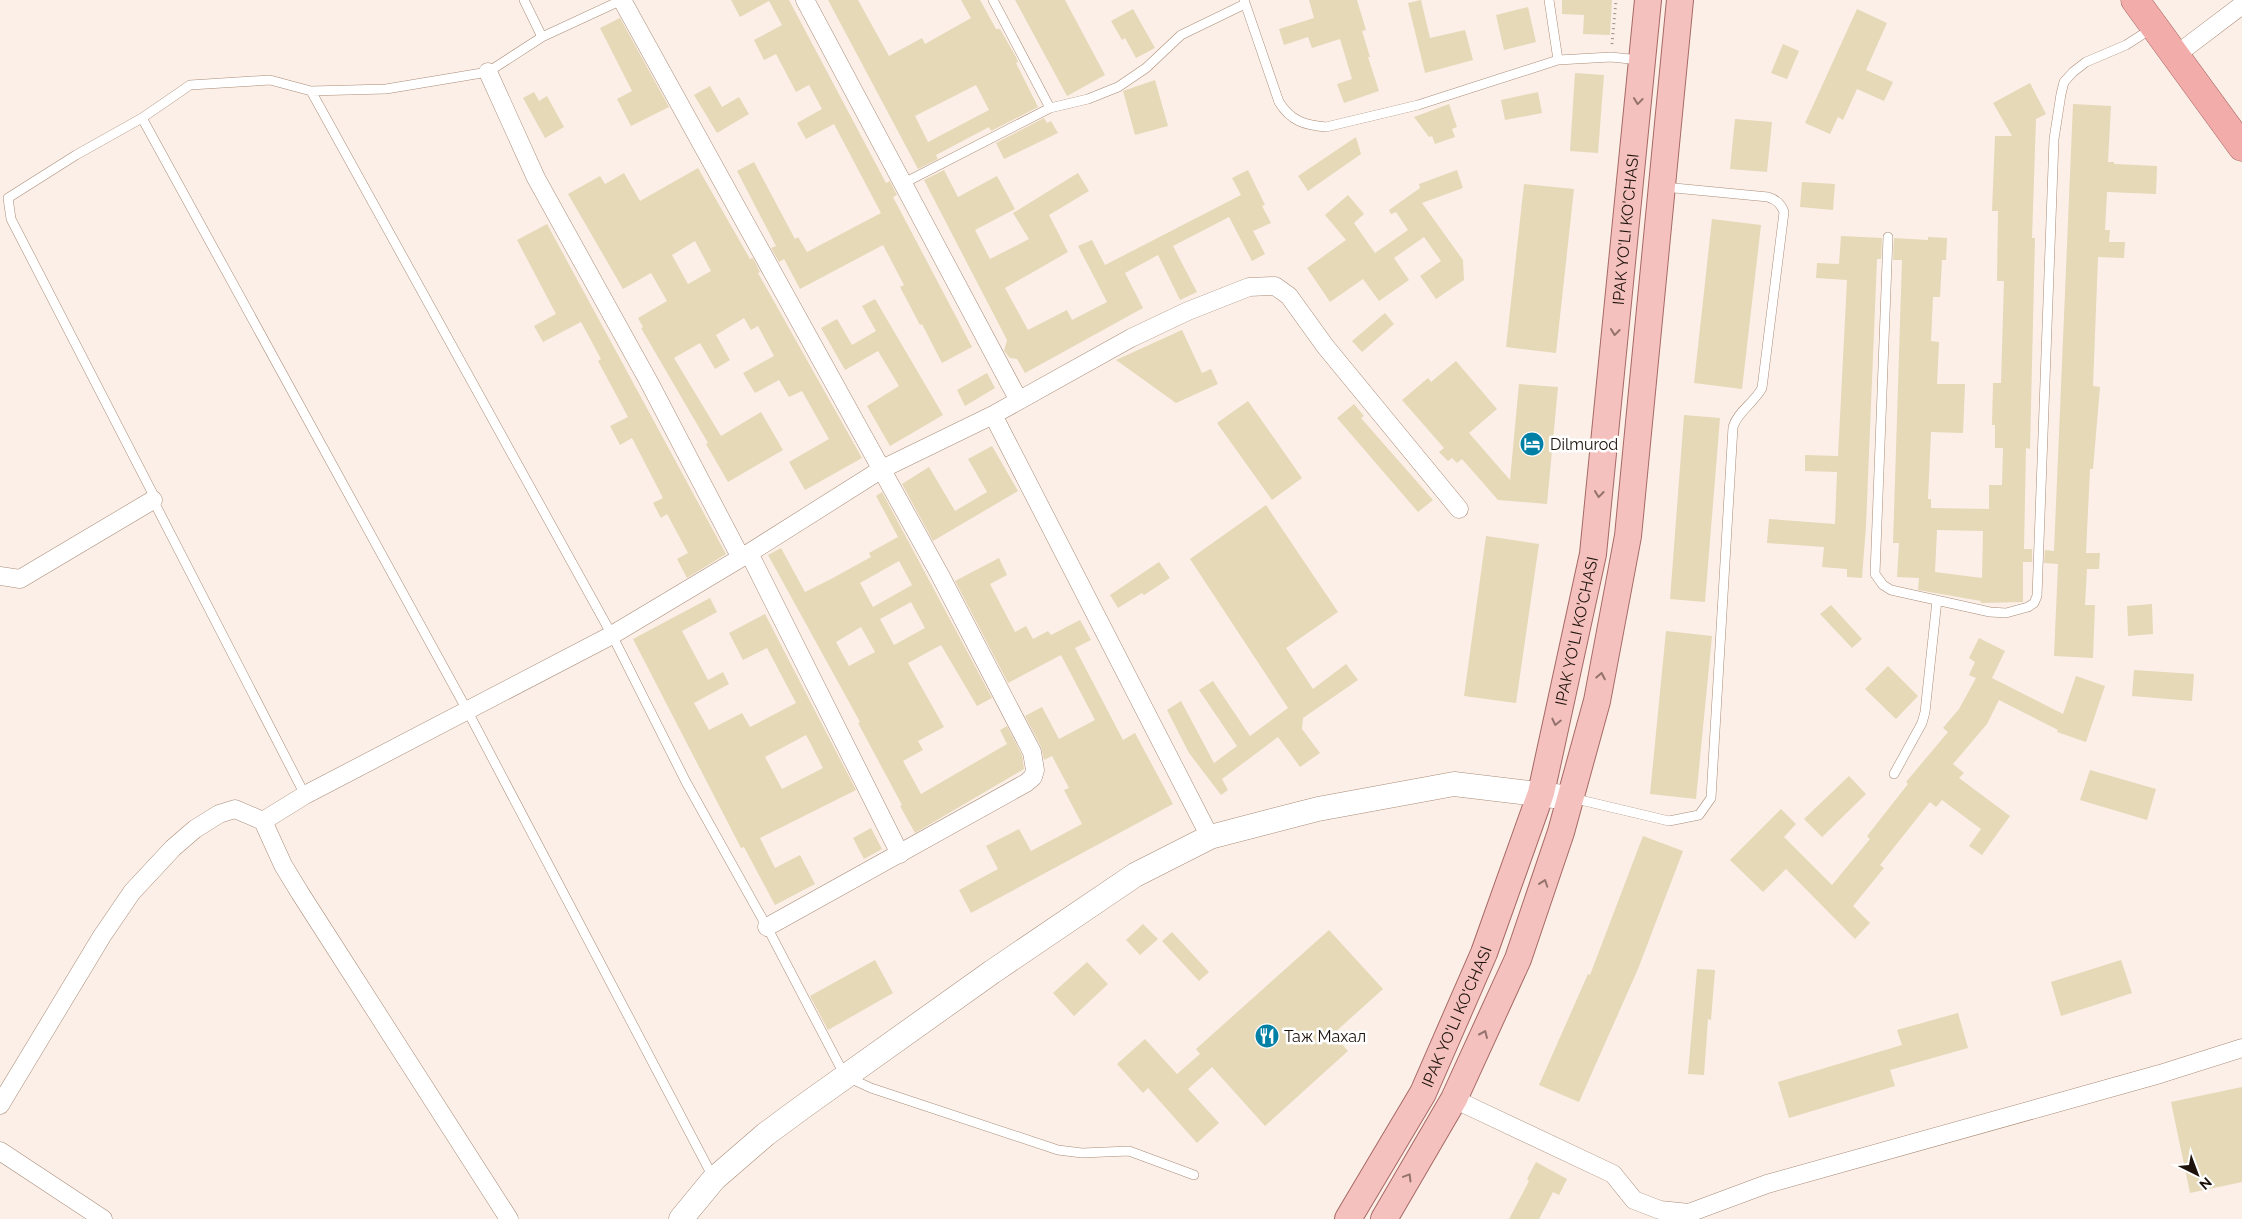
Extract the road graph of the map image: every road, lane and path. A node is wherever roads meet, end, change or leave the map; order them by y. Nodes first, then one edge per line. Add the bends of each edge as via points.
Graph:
1 (524, 0) edge
2 (622, 0) edge
3 (805, 0) edge
4 (993, 0) edge
5 (1549, 0) edge
6 (1616, 0) edge
7 (1648, 0) edge
8 (1680, 0) edge
9 (2135, 0) edge
10 (1245, 2) edge
11 (2242, 6) edge
12 (2156, 26) junction
13 (542, 38) junction
14 (2176, 55) junction
15 (1611, 57) junction
16 (1558, 60) junction
17 (1642, 60) junction
18 (488, 72) junction
19 (311, 91) junction
20 (1050, 108) junction
21 (142, 118) junction
22 (2242, 147) edge
23 (902, 184) junction
24 (1662, 187) junction
25 (1888, 237) dead end
26 (1018, 399) junction
27 (992, 415) junction
28 (882, 469) junction
29 (153, 500) junction
30 (1459, 509) dead end
31 (745, 555) junction
32 (0, 576) edge
33 (1937, 600) junction
34 (612, 635) junction
35 (467, 710) junction
36 (1894, 774) dead end
37 (1541, 793) junction
38 (304, 795) junction
39 (1570, 798) junction
40 (262, 821) junction
41 (1210, 837) junction
42 (900, 854) junction
43 (768, 927) junction
44 (2242, 1048) edge
45 (845, 1076) junction
46 (1454, 1099) junction
47 (0, 1105) edge
48 (0, 1151) edge
49 (1194, 1175) dead end
50 (714, 1179) junction
51 (103, 1219) edge
52 (509, 1219) edge
53 (681, 1219) edge
54 (1348, 1219) edge
55 (1384, 1219) edge

1 - 13 lane
2 - 13 lane
2 - 28 street
3 - 23 street
4 - 20 lane
5 - 16 lane
6 - 15 path
7 - 17 main road, IPAK YO'LI KO'CHASI
8 - 24 main road, IPAK YO'LI KO'CHASI
9 - 12 highway
10 - 16 lane via 1279,102 1285,112 1302,124 1326,127 1418,105
10 - 20 lane via 1181,35 1146,68 1118,87 1088,99
11 - 14 street
12 - 14 highway
12 - 33 lane via 2126,45 2078,66 2064,82 2059,104 2054,139 2037,596 2028,607 2006,613
13 - 18 lane
14 - 22 highway
15 - 16 lane
15 - 17 lane
17 -> 37 main road, IPAK YO'LI KO'CHASI via 1593,554
18 - 19 lane via 386,89
18 - 31 street via 536,178
19 - 21 lane via 270,80 190,85
19 - 34 lane
20 - 23 lane
21 - 29 lane via 8,198 11,220 154,496
21 - 35 lane
23 - 26 street
39 -> 24 main road, IPAK YO'LI KO'CHASI via 1596,701 1628,536
24 - 39 lane via 1768,197 1775,199 1784,212 1762,388 1732,427 1711,798 1699,815 1669,821
25 - 33 lane via 1875,574 1883,586 1891,590
26 - 27 street
26 - 30 street via 1130,338 1188,311 1249,287 1275,286 1300,309 1325,346
27 - 28 street
27 - 41 street
28 - 31 street
28 - 42 street via 1032,752 1035,770 1026,783
29 - 32 street via 20,579
29 - 38 lane
31 - 34 street
31 - 42 street
33 - 36 lane via 1925,712
34 - 35 street
34 - 43 lane via 686,782
35 - 38 street
35 - 50 lane
37 - 39 main road
37 - 41 main road via 1454,784 1318,809
37 - 54 main road, IPAK YO'LI KO'CHASI via 1484,953 1423,1093
38 - 40 street
46 -> 39 main road, IPAK YO'LI KO'CHASI via 1518,959
40 - 47 street via 235,809 219,814 195,829 152,869 102,936
40 - 52 street via 282,864
41 - 45 main road via 1135,875
42 - 43 street
43 - 45 lane
44 - 46 street via 1767,1184 1689,1213 1660,1210 1634,1200 1613,1174
45 - 49 lane via 871,1088 1058,1150 1082,1153 1128,1151
45 - 50 main road
55 -> 46 main road, IPAK YO'LI KO'CHASI
48 - 51 street
50 - 53 main road

